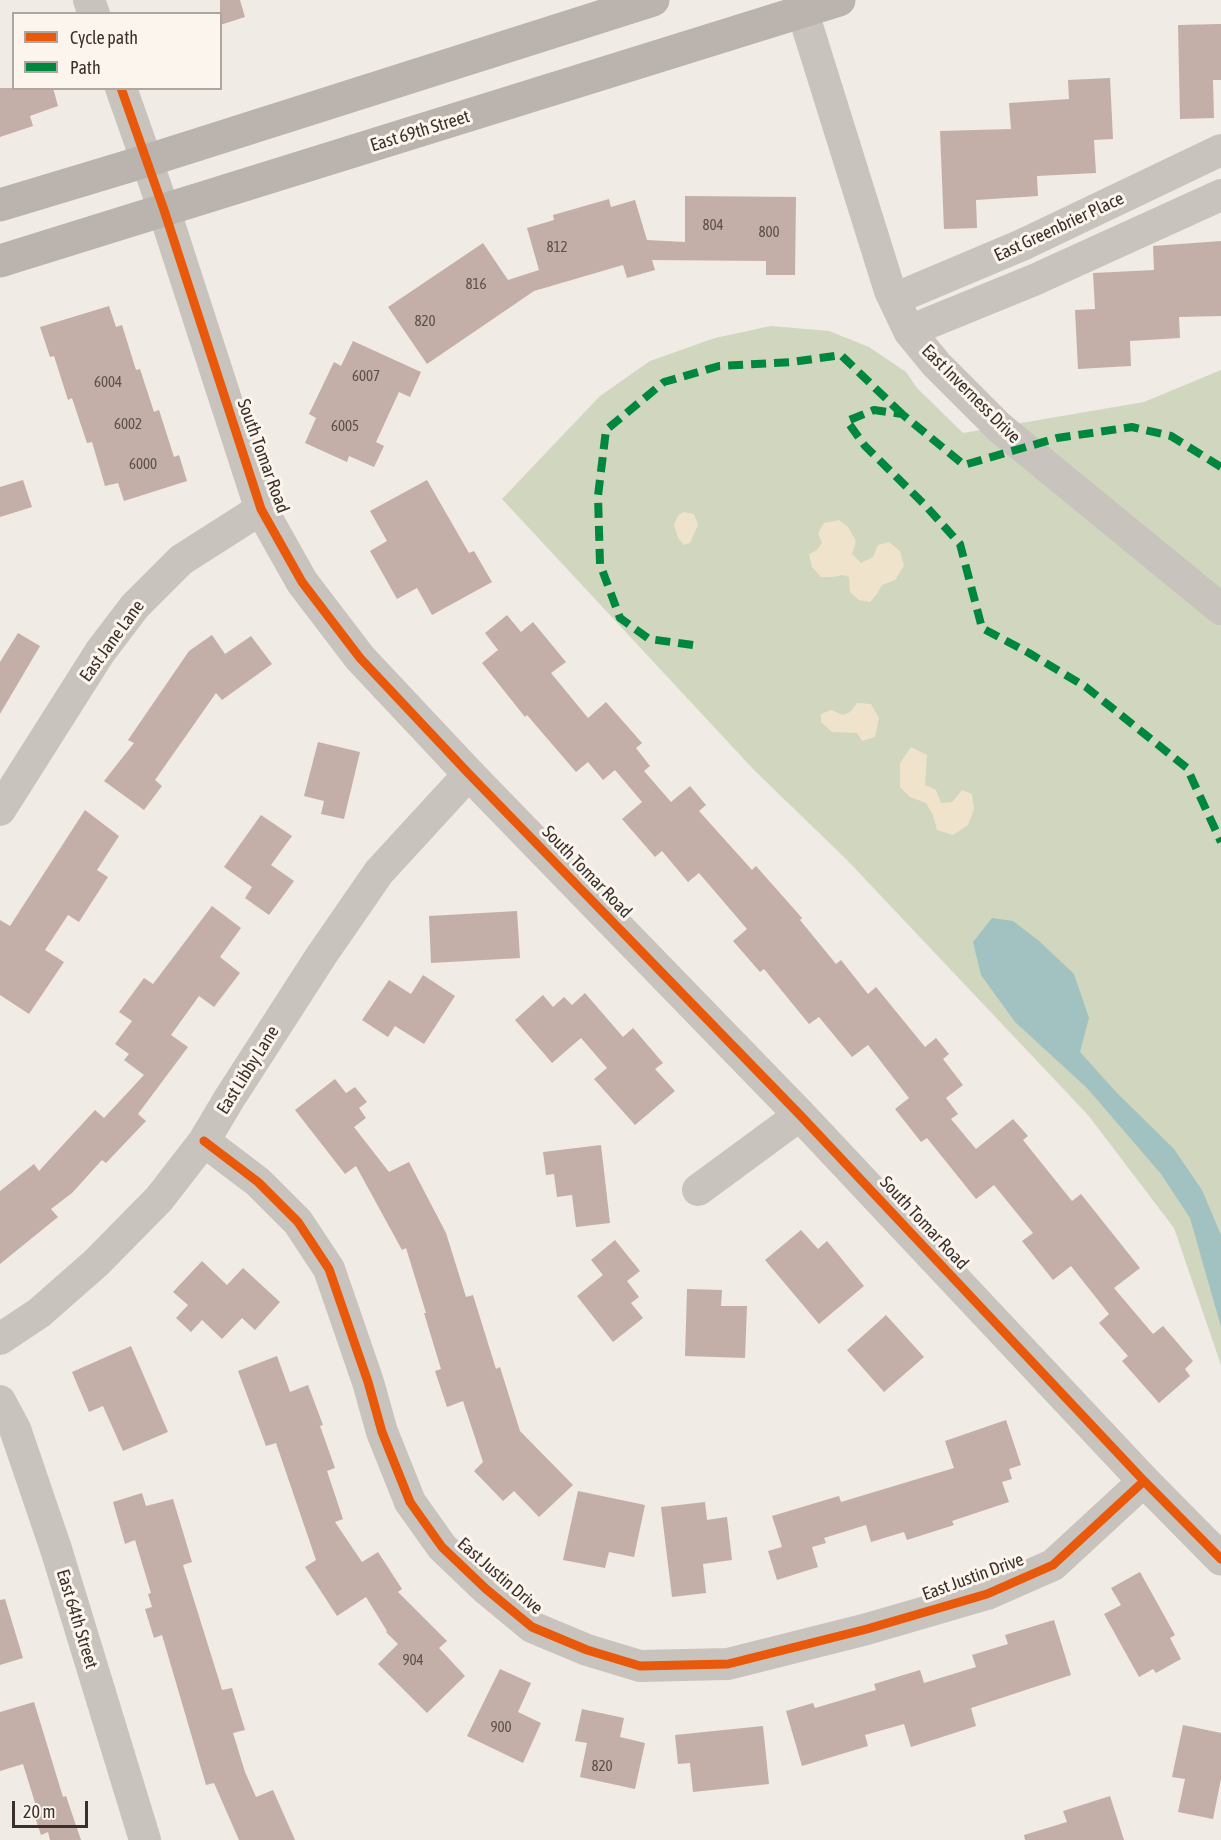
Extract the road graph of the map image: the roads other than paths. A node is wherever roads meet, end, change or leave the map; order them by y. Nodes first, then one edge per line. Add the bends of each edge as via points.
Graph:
1 (653, 0) edge
2 (839, 0) edge
3 (801, 6) edge
4 (122, 90) edge
5 (1221, 150) edge
6 (146, 161) junction
7 (1221, 195) edge
8 (0, 205) edge
9 (164, 210) junction
10 (0, 261) edge
11 (894, 299) junction
12 (909, 331) junction
13 (261, 509) junction
14 (1221, 609) edge
15 (469, 774) junction
16 (0, 810) edge
17 (800, 1115) junction
18 (204, 1141) junction
19 (698, 1190) dead end
20 (0, 1339) edge
21 (0, 1401) edge
22 (1144, 1481) junction
23 (1221, 1558) edge
24 (145, 1840) edge

1 - 6 main road
2 - 3 main road, East 69th Street
3 - 9 main road, East 69th Street
3 - 11 street, East Inverness Drive
4 - 6 street, South Tomar Road
5 - 11 street, East Greenbrier Place via 1022,245
6 - 8 main road
6 - 9 street, South Tomar Road
7 - 12 street, East Greenbrier Place via 1034,280
9 - 10 main road, East 69th Street
9 - 13 street, South Tomar Road
11 - 12 street, East Inverness Drive
12 - 14 street, East Inverness Drive via 1000,428
13 - 15 street, South Tomar Road via 302,582 360,658
13 - 16 street, East Jane Lane via 182,560 135,606 100,651
15 - 17 street, South Tomar Road
15 - 18 street, East Libby Lane via 379,873 321,956
17 - 19 street
17 - 22 street, South Tomar Road
18 - 20 street, East Libby Lane via 159,1199 96,1263 39,1313
18 - 22 street, East Justin Drive via 258,1182 298,1222 329,1269 382,1432 410,1502 442,1547 532,1627 587,1650 640,1666 728,1664 987,1594 1053,1565
21 - 24 street, East 64th Street via 15,1429 56,1549
22 - 23 street, South Tomar Road

